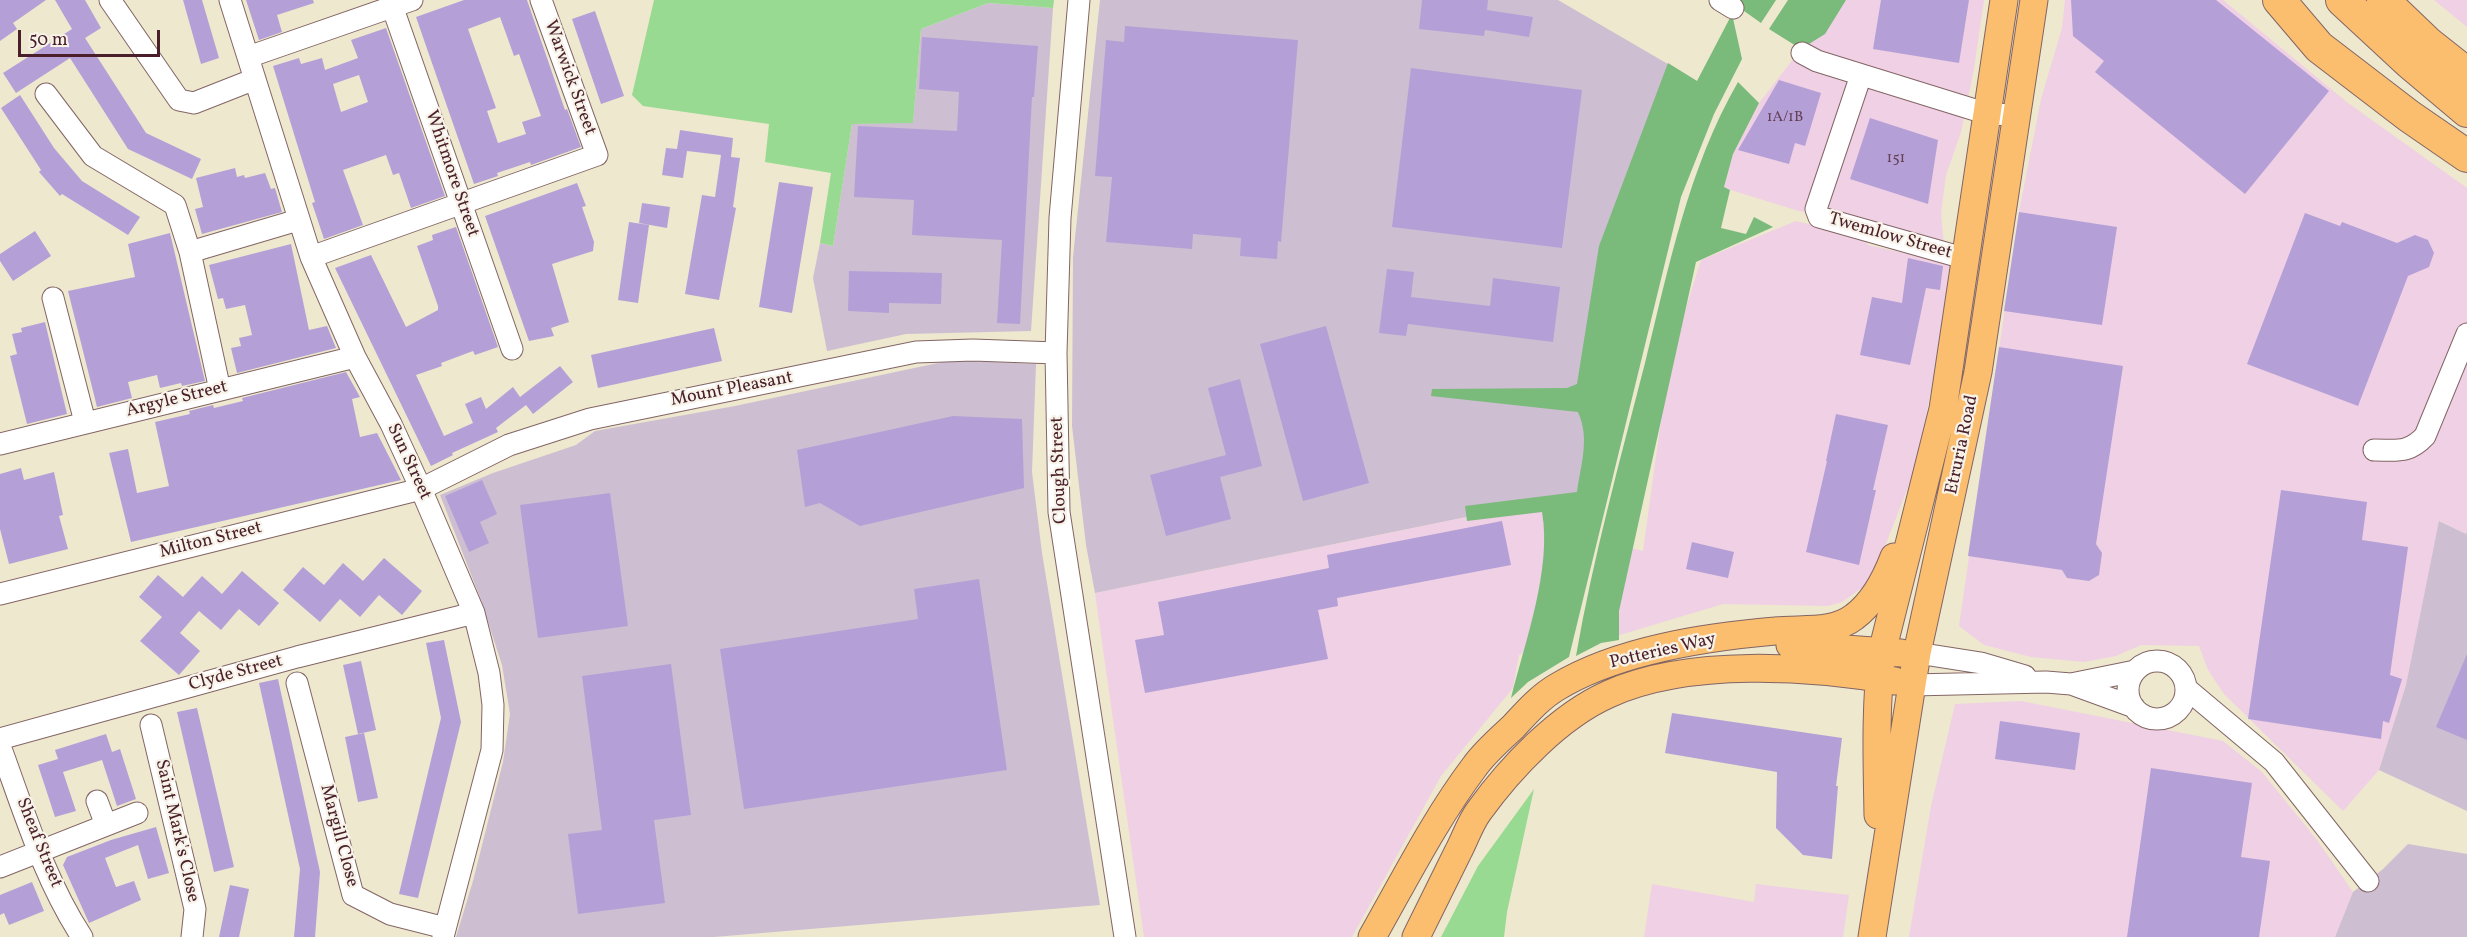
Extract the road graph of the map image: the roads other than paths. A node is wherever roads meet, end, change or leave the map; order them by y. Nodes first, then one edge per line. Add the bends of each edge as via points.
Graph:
1 (110, 0) edge
2 (231, 0) edge
3 (541, 0) edge
4 (1079, 0) edge
5 (2004, 0) edge
6 (2034, 0) edge
7 (2279, 0) edge
8 (2342, 0) edge
9 (2382, 0) edge
10 (398, 2) edge
11 (1802, 53) dead end
12 (248, 57) junction
13 (2467, 74) edge
14 (1861, 75) junction
15 (255, 79) junction
16 (46, 94) dead end
17 (2467, 111) edge
18 (1988, 114) junction
19 (2016, 115) junction
20 (2467, 156) edge
21 (460, 202) junction
22 (298, 220) junction
23 (190, 252) junction
24 (311, 257) junction
25 (1967, 259) junction
26 (53, 298) dead end
27 (2467, 334) edge
28 (512, 349) dead end
29 (1056, 353) junction
30 (355, 357) junction
31 (220, 390) junction
32 (85, 422) junction
33 (0, 444) edge
34 (2374, 450) dead end
35 (1925, 478) junction
36 (421, 489) junction
37 (0, 594) edge
38 (474, 613) junction
39 (1705, 640) junction
40 (1917, 653) junction
41 (1881, 665) junction
42 (2135, 671) junction
43 (2046, 682) junction
44 (297, 683) dead end
45 (2071, 684) junction
46 (1912, 685) junction
47 (2183, 699) junction
48 (2134, 707) junction
49 (151, 725) dead end
50 (0, 739) edge
51 (0, 746) edge
52 (97, 801) dead end
53 (1478, 812) junction
54 (137, 813) dead end
55 (106, 825) junction
56 (39, 851) junction
57 (0, 867) edge
58 (2368, 881) dead end
59 (1880, 888) junction
60 (444, 932) edge
61 (82, 937) edge
62 (192, 937) edge
63 (1125, 937) edge
64 (1372, 937) edge
65 (1403, 937) edge
66 (1416, 937) edge
67 (1872, 937) edge

1 - 15 street via 179,100 194,104
2 - 12 street, Sun Street
3 - 21 street, Warwick Street via 597,155
4 - 29 street, Clough Street via 1060,218
5 - 18 main road, Etruria Road
6 - 19 main road, Etruria Road
7 - 20 highway via 2319,47
8 - 17 highway
9 - 13 highway
10 - 12 street
10 - 21 street, Whitmore Street
11 - 14 street
12 - 15 street, Sun Street
14 - 18 street
14 - 25 street, Twemlow Street via 1816,209 1819,217
15 - 22 street, Sun Street
16 - 23 street via 93,156 175,205
18 - 19 street
18 - 25 main road, Etruria Road
19 - 40 main road, Etruria Road via 1978,372
21 - 24 street
21 - 28 street, Whitmore Street
22 - 23 street
22 - 24 street, Sun Street
23 - 31 street
24 - 30 street, Sun Street
25 - 35 main road, Etruria Road via 1942,409
26 - 32 street
27 - 34 street via 2425,436 2414,447
29 - 36 street, Mount Pleasant via 916,352 590,419 509,445
29 - 63 street, Clough Street via 1059,512
30 - 31 street, Argyle Street
30 - 36 street, Sun Street
31 - 32 street, Argyle Street
32 - 33 street, Argyle Street
35 - 39 main road, Potteries Way via 1884,583 1854,617 1819,630 1776,630
35 - 41 main road, Etruria Road
36 - 37 street, Milton Street
36 - 38 street, Sun Street
38 - 50 street, Clyde Street via 308,654
38 - 60 street, Sun Street via 489,673 494,729 492,750
39 - 41 main road
39 - 64 main road, Potteries Way via 1618,660 1556,687 1540,700 1476,764 1441,815
40 - 41 main road
40 - 43 street via 1982,663
40 - 46 main road, Etruria Road
41 - 46 main road
41 - 53 main road, Potteries Way via 1722,670 1635,683 1607,694 1554,727
41 - 59 main road, Etruria Road via 1877,738
42 - 45 street
42 - 47 street via 2152,661 2172,664 2185,679
42 - 48 street via 2128,690
43 - 45 street
43 - 46 street
44 - 60 street, Margill Close via 353,895 390,914
45 - 48 street
46 - 59 main road, Etruria Road
47 - 48 street via 2172,715 2161,719 2150,718
47 - 58 street via 2216,715 2274,762
49 - 62 street, Saint Mark's Close via 195,909
51 - 56 street, Sheaf Street
52 - 55 street
53 - 65 main road
53 - 66 main road, Potteries Way
54 - 55 street
55 - 56 street
56 - 57 street
56 - 61 street, Sheaf Street via 66,912
59 - 67 main road, Etruria Road

